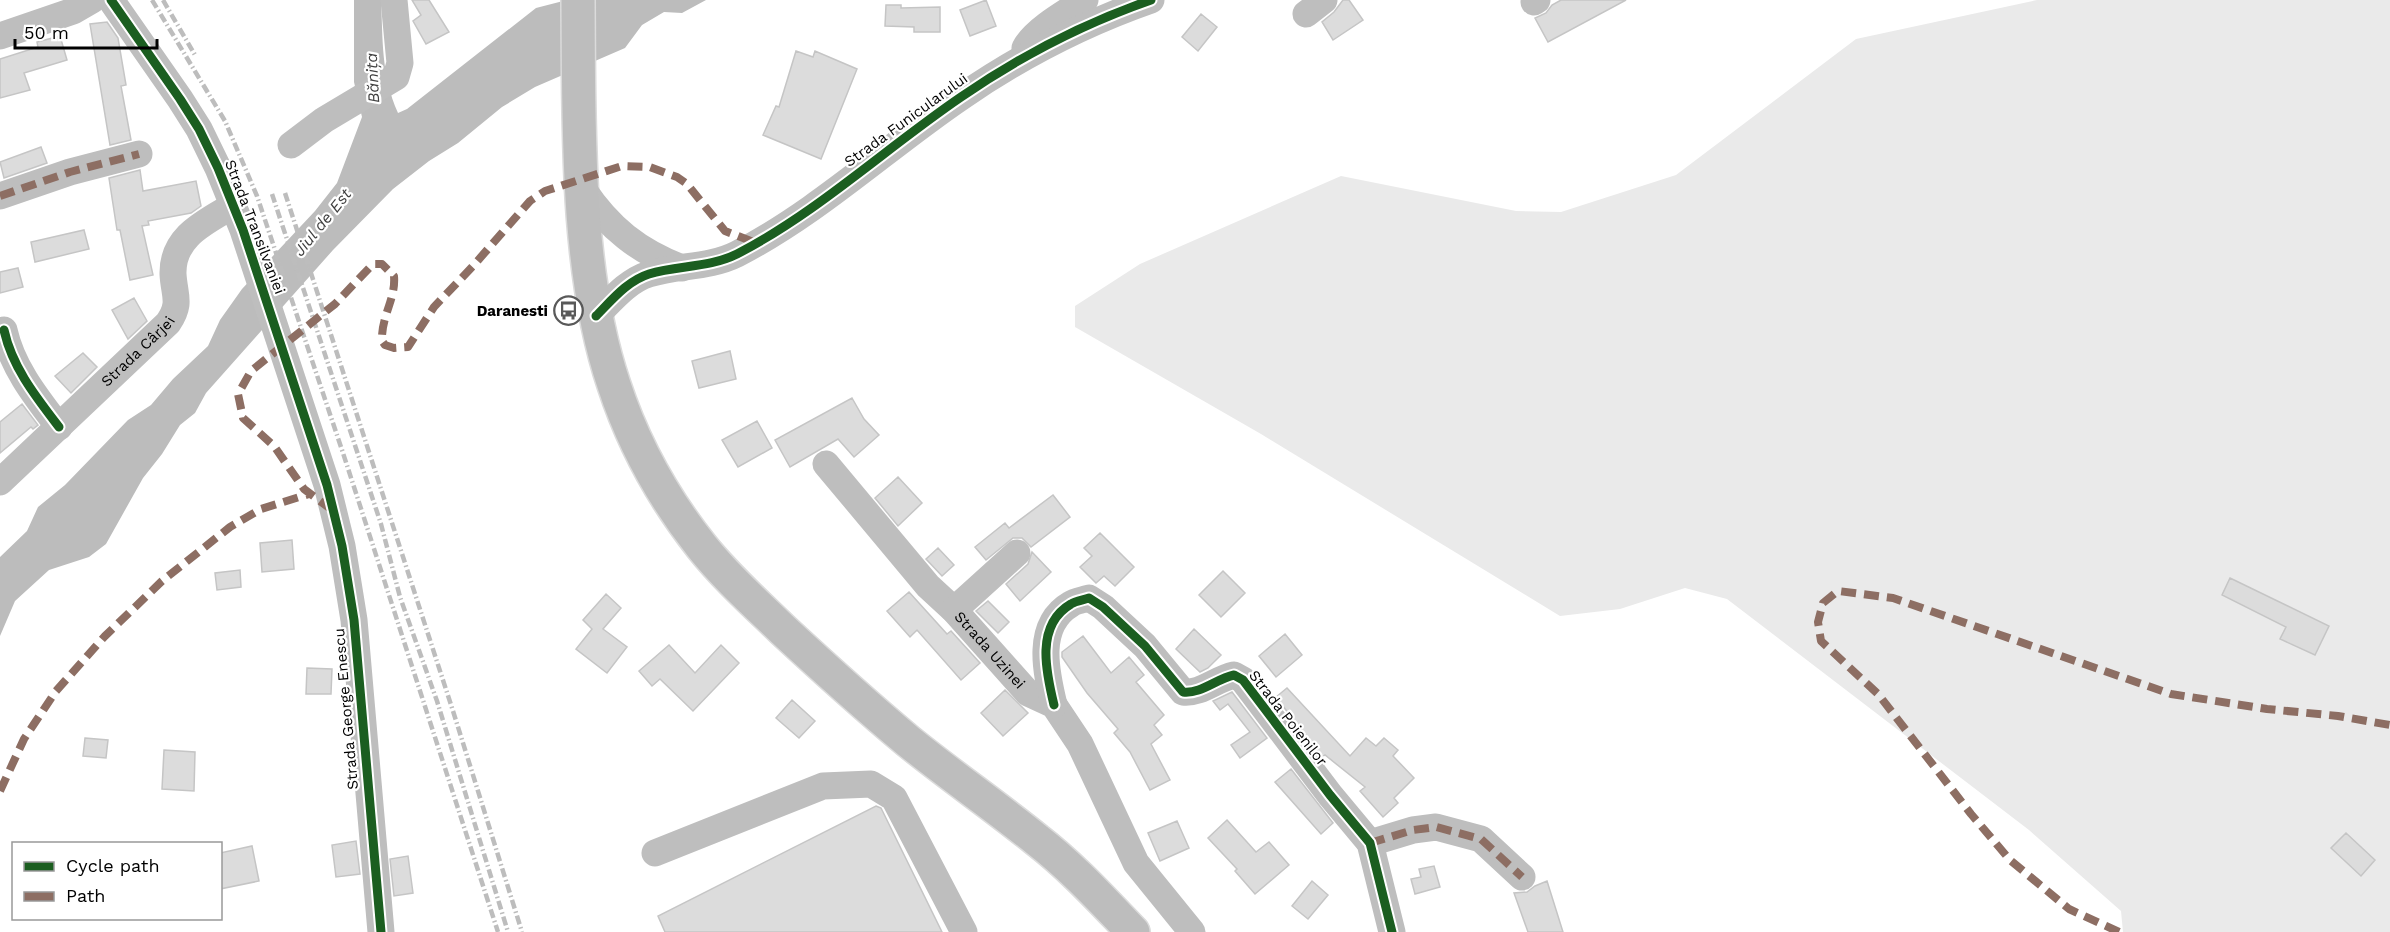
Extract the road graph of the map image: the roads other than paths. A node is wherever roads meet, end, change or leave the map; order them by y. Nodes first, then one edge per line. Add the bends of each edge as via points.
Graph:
1 (92, 0) edge
2 (111, 0) edge
3 (394, 0) edge
4 (578, 0) edge
5 (1085, 0) edge
6 (1151, 0) edge
7 (0, 36) edge
8 (1019, 60) junction
9 (291, 144) dead end
10 (139, 154) dead end
11 (0, 196) edge
12 (584, 201) junction
13 (239, 218) junction
14 (682, 268) junction
15 (596, 316) junction
16 (4, 330) dead end
17 (59, 427) junction
18 (826, 464) dead end
19 (0, 483) edge
20 (327, 485) joint
21 (1017, 553) dead end
22 (954, 610) junction
23 (1054, 705) junction
24 (1370, 843) junction
25 (655, 853) dead end
26 (1522, 877) dead end
27 (381, 932) edge
28 (964, 932) edge
29 (1133, 932) edge
30 (1192, 932) edge
31 (1392, 932) edge

1 - 7 street via 73,11
2 - 13 street, Strada Transilvaniei via 199,129
3 - 9 street via 400,70 396,77
4 - 12 main road
5 - 8 street via 1028,42
6 - 8 street, Strada Funicularului
8 - 14 street, Strada Funicularului via 961,97 768,236 717,262
10 - 11 street
12 - 14 street via 645,252
12 - 15 main road
13 - 17 street, Strada Cârjei via 196,229 184,238 173,274 175,312 168,323
13 - 20 street, Strada Transilvaniei
14 - 15 street, Strada Funicularului via 648,274 630,283
15 - 29 main road via 613,384 632,432 674,507 702,547 748,597 836,678 924,754 1039,841
16 - 17 street via 28,388
17 - 19 street, Strada Cârjei
18 - 22 street, Strada Uzinei via 928,586
20 - 27 street, Strada George Enescu via 354,620
21 - 22 street
22 - 23 street, Strada Uzinei via 1028,693
23 - 24 street, Strada Poienilor via 1045,647 1052,623 1071,604 1089,598 1145,646 1183,692 1193,693 1224,677 1234,675 1243,680
23 - 30 street via 1080,744 1136,863
24 - 26 street via 1413,830 1436,828 1481,839
24 - 31 street, Strada Poienilor
25 - 28 street via 823,786 871,784 894,798

